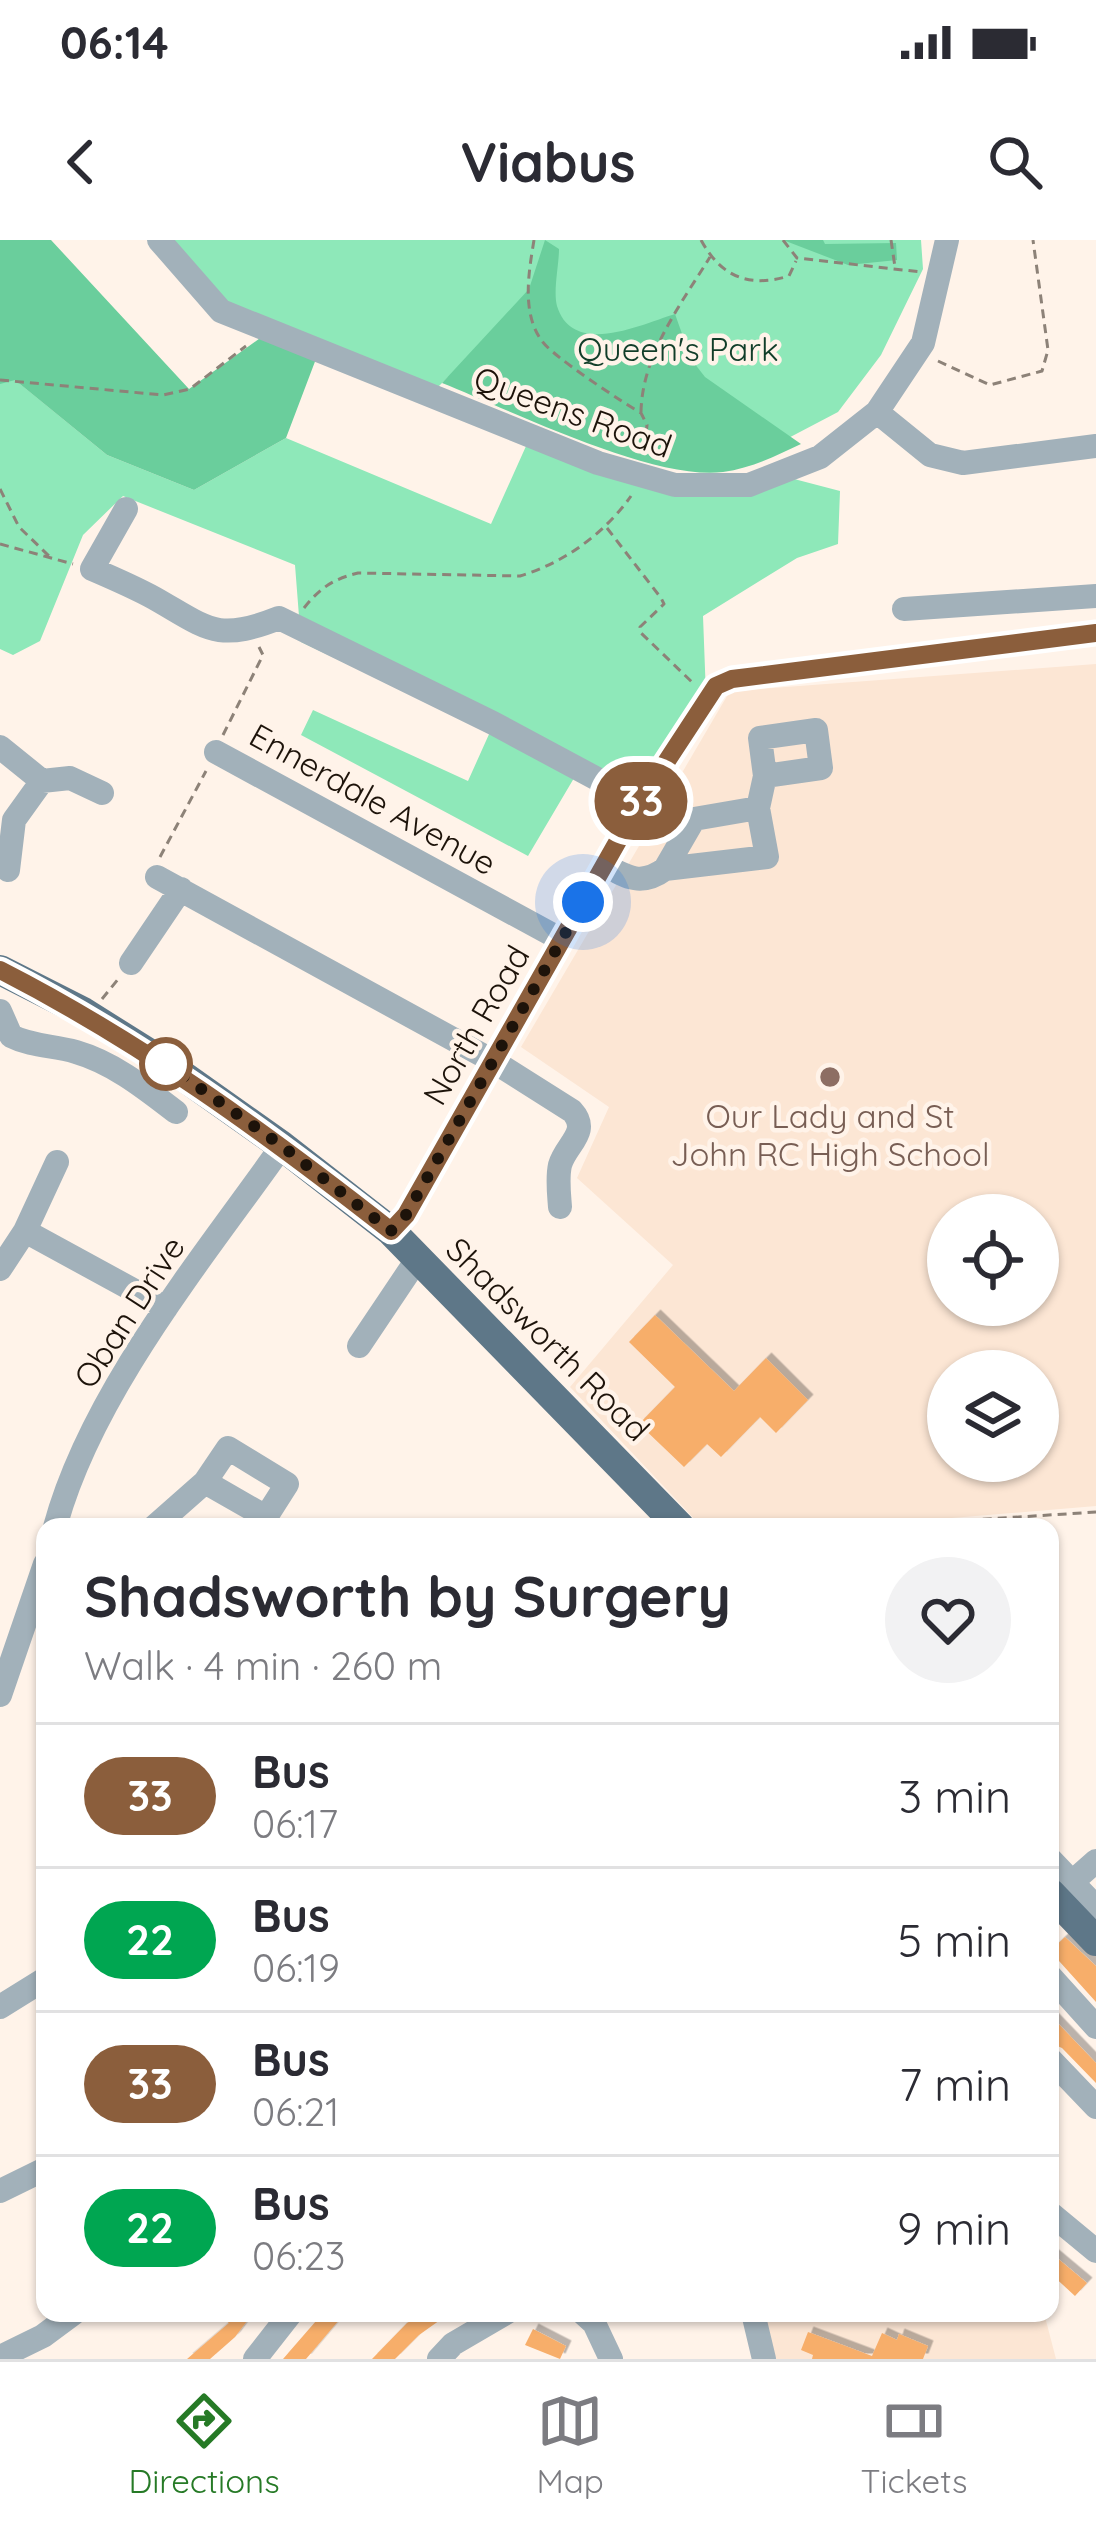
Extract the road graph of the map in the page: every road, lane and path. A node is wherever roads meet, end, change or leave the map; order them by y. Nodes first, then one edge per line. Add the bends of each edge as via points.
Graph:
1 (159, 240) edge
2 (534, 240) edge
3 (701, 240) edge
4 (783, 240) edge
5 (891, 240) edge
6 (947, 240) edge
7 (1033, 240) edge
8 (710, 257) junction
9 (797, 258) junction
10 (895, 269) junction
11 (940, 274) junction
12 (270, 331) junction
13 (919, 349) junction
14 (0, 380) edge
15 (877, 412) junction
16 (641, 413) junction
17 (1096, 446) edge
18 (643, 475) junction
19 (0, 489) edge
20 (126, 509) dead end
21 (606, 526) junction
22 (0, 544) edge
23 (52, 559) junction
24 (92, 569) junction
25 (1096, 596) edge
26 (904, 609) dead end
27 (292, 624) junction
28 (1096, 633) edge
29 (706, 696) junction
30 (0, 747) edge
31 (216, 752) dead end
32 (765, 776) dead end
33 (42, 781) junction
34 (102, 793) dead end
35 (640, 802) junction
36 (758, 808) junction
37 (605, 865) junction
38 (665, 868) junction
39 (8, 869) dead end
40 (157, 877) dead end
41 (181, 889) junction
42 (562, 940) junction
43 (130, 963) joint
44 (2, 979) edge
45 (0, 1011) edge
46 (83, 1012) junction
47 (493, 1061) junction
48 (176, 1112) dead end
49 (282, 1146) junction
50 (57, 1162) dead end
51 (560, 1207) dead end
52 (25, 1231) junction
53 (391, 1231) junction
54 (418, 1258) junction
55 (0, 1269) edge
56 (166, 1308) junction
57 (359, 1346) dead end
58 (205, 1482) dead end
59 (1096, 1512) edge
60 (58, 1518) edge
61 (164, 1518) edge
62 (671, 1518) edge
63 (1002, 1518) edge
64 (36, 1598) edge
65 (0, 1695) edge
66 (1096, 1861) edge
67 (1065, 1902) edge
68 (1096, 1941) edge
69 (36, 1985) edge
70 (1059, 1986) edge
71 (0, 2007) edge
72 (1096, 2027) edge
73 (1059, 2068) edge
74 (1096, 2107) edge
75 (36, 2173) edge
76 (0, 2191) edge
77 (1059, 2220) edge
78 (1096, 2251) edge
79 (62, 2322) edge
80 (284, 2322) edge
81 (491, 2322) edge
82 (593, 2322) edge
83 (755, 2322) edge
84 (0, 2357) edge
85 (255, 2359) edge
86 (439, 2359) edge
87 (611, 2359) edge
88 (764, 2359) edge

1 - 12 street, Queens Road via 221,311
2 - 16 path via 530,310 542,342
3 - 8 path
4 - 9 path
5 - 10 path
6 - 11 street, Queens Road
7 - 13 path via 1048,350 1042,371 990,385
8 - 9 path via 742,280 770,282 789,276
8 - 16 path via 652,357
9 - 10 path
10 - 11 path
11 - 13 street, Queens Road
12 - 14 path via 190,389 163,395
12 - 18 street, Queens Road
13 - 15 street, Queens Road
15 - 17 street via 931,454 963,463
15 - 18 street, Queens Road via 820,457 749,484 675,484
16 - 18 path
18 - 21 path
19 - 23 path via 19,527
20 - 24 street
21 - 27 path via 556,563 520,576 339,578 319,589
21 - 29 path via 664,604 641,633
22 - 23 path
23 - 24 path
24 - 27 street via 198,627 250,629 279,618
25 - 26 street
27 - 35 street
28 - 29 street via 732,679
29 - 35 street, North Road
30 - 33 street
31 - 42 street, Ennerdale Avenue
32 - 36 street
33 - 34 street via 70,778
33 - 39 street via 14,820
35 - 37 street, North Road
36 - 38 street via 694,819
36 - 38 street via 767,857
37 - 38 street via 637,881
37 - 42 street, North Road
40 - 41 street
41 - 43 street
41 - 47 street
42 - 47 street, North Road
43 - 46 path
44 - 46 main road, Shadsworth Road
45 - 48 street via 11,1036 76,1052 128,1076
46 - 49 main road, Shadsworth Road
47 - 51 street via 580,1121 560,1167
47 - 53 street, North Road
49 - 53 main road, Shadsworth Road
49 - 56 street, Oban Drive
50 - 52 street
52 - 55 street
52 - 56 street
53 - 54 main road, Shadsworth Road
54 - 57 street
54 - 62 main road, Shadsworth Road
56 - 60 street, Oban Drive via 116,1388
58 - 61 street
59 - 63 path
64 - 65 street
66 - 67 street
67 - 68 main road
69 - 71 street
70 - 72 street
73 - 74 street
75 - 76 street
77 - 78 street
79 - 84 street
80 - 85 street
81 - 86 street
82 - 87 street
83 - 88 street

